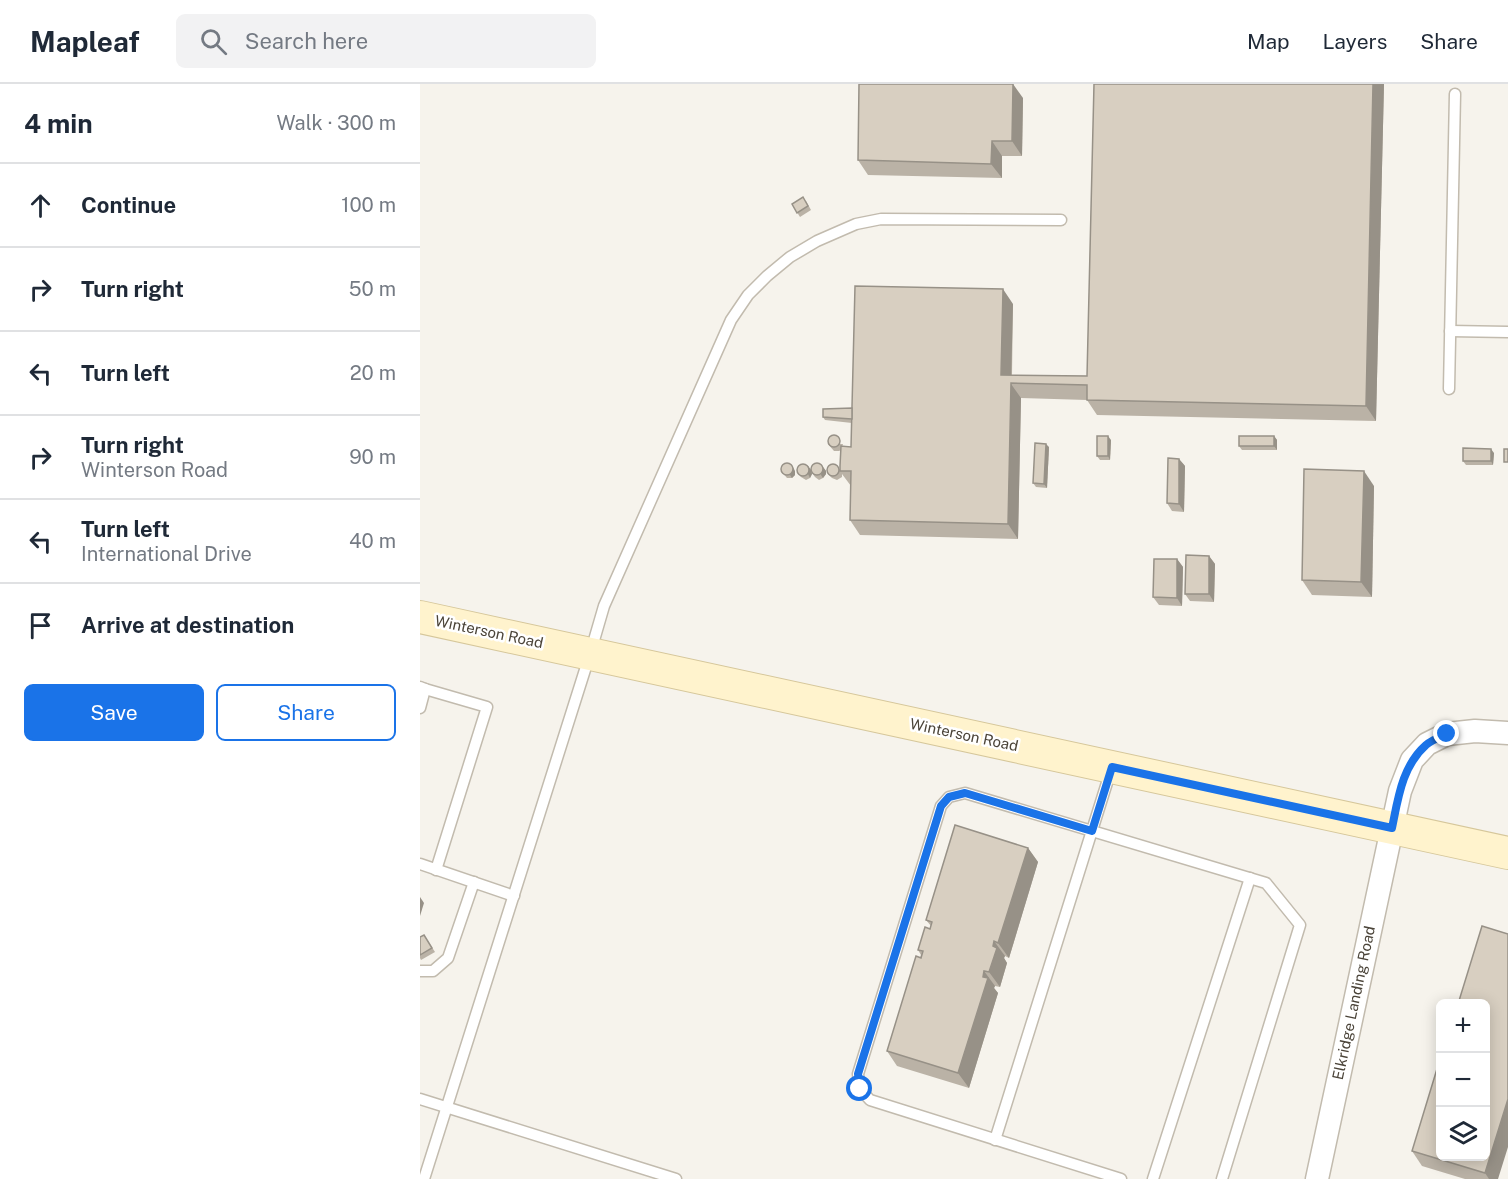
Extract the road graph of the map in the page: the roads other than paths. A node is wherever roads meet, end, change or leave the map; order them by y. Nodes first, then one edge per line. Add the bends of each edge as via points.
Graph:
1 (1455, 94) dead end
2 (1061, 220) dead end
3 (1450, 331) junction
4 (1508, 332) edge
5 (1449, 389) dead end
6 (420, 617) edge
7 (590, 654) junction
8 (423, 688) edge
9 (420, 708) edge
10 (1508, 733) edge
11 (1112, 767) junction
12 (1392, 828) junction
13 (1092, 831) junction
14 (1508, 853) edge
15 (420, 864) edge
16 (436, 870) junction
17 (1250, 878) junction
18 (474, 882) junction
19 (514, 896) junction
20 (420, 971) edge
21 (420, 1099) edge
22 (447, 1106) junction
23 (995, 1140) junction
24 (424, 1179) edge
25 (676, 1179) edge
26 (1121, 1179) edge
27 (1153, 1179) edge
28 (1222, 1179) edge
29 (1317, 1179) edge

1 - 3 lane
2 - 7 lane via 881,219 856,224 818,241 767,276 731,320 604,606
3 - 4 lane
3 - 5 lane
6 - 7 street, Winterson Road
7 - 11 street, Winterson Road
7 - 19 lane
8 - 9 lane
8 - 16 lane via 487,706
10 - 12 street, Elkridge Landing Road via 1447,734 1427,744 1412,760 1400,790
11 - 12 street, Winterson Road
11 - 13 lane
12 - 14 street, Winterson Road
12 - 29 street, Elkridge Landing Road
13 - 17 lane
13 - 23 lane
13 - 23 lane via 965,793 949,797 941,806 858,1074 860,1089 870,1100
15 - 16 lane
16 - 18 lane
17 - 27 lane
17 - 28 lane via 1266,883 1300,925
18 - 19 lane
18 - 20 lane via 448,958 433,971
19 - 22 lane
21 - 22 lane
22 - 24 lane
22 - 25 lane
23 - 26 lane

